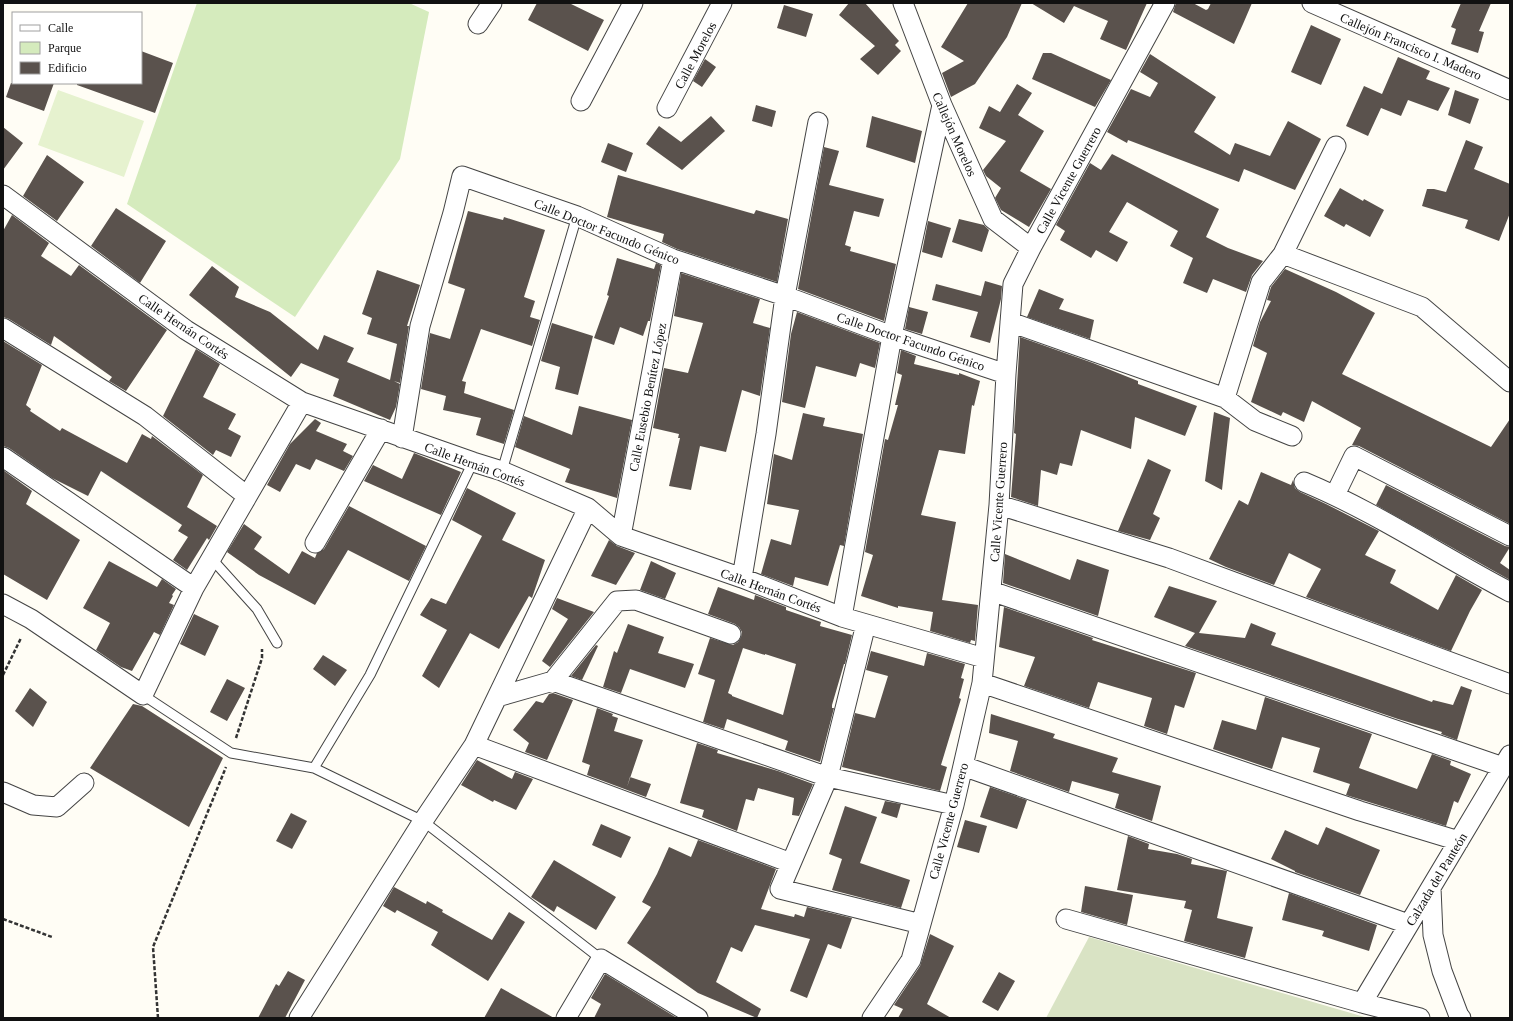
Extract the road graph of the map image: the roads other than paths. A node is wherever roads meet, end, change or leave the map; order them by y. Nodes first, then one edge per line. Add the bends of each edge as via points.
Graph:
1 (492, 3) edge
2 (632, 3) edge
3 (722, 3) edge
4 (903, 3) edge
5 (1165, 3) edge
6 (1312, 3) edge
7 (1338, 8) edge
8 (478, 24) dead end
9 (1510, 90) edge
10 (581, 101) dead end
11 (942, 105) junction
12 (667, 108) dead end
13 (818, 122) dead end
14 (1336, 146) dead end
15 (3, 195) edge
16 (577, 216) junction
17 (1031, 248) junction
18 (1283, 254) junction
19 (673, 259) junction
20 (785, 296) junction
21 (1010, 322) junction
22 (3, 328) edge
23 (892, 336) junction
24 (1006, 374) junction
25 (1510, 382) edge
26 (1224, 398) junction
27 (302, 402) junction
28 (381, 429) junction
29 (1292, 436) dead end
30 (402, 438) junction
31 (3, 457) edge
32 (473, 462) junction
33 (502, 471) junction
34 (1304, 482) dead end
35 (1335, 495) junction
36 (247, 496) junction
37 (999, 505) junction
38 (588, 508) junction
39 (621, 536) junction
40 (1510, 536) edge
41 (315, 542) dead end
42 (211, 558) junction
43 (742, 578) junction
44 (194, 588) junction
45 (991, 591) junction
46 (1510, 592) edge
47 (3, 604) edge
48 (842, 616) junction
49 (866, 624) junction
50 (731, 634) dead end
51 (277, 643) dead end
52 (984, 658) junction
53 (553, 681) junction
54 (982, 683) junction
55 (1510, 684) edge
56 (144, 695) junction
57 (497, 697) junction
58 (474, 745) junction
59 (1506, 761) edge
60 (963, 766) junction
61 (314, 768) junction
62 (828, 777) junction
63 (84, 783) dead end
64 (3, 792) edge
65 (954, 805) junction
66 (423, 821) junction
67 (1459, 841) junction
68 (791, 863) junction
69 (1431, 888) junction
70 (1066, 919) dead end
71 (921, 924) junction
72 (1408, 924) junction
73 (601, 960) junction
74 (1362, 1003) junction
75 (299, 1018) edge
76 (566, 1018) edge
77 (698, 1018) edge
78 (872, 1018) edge
79 (1420, 1018) edge
80 (1461, 1018) edge

1 - 8 street
2 - 10 street
3 - 12 street, Calle Morelos
4 - 11 street, Callejón Morelos
5 - 17 street, Calle Vicente Guerrero
6 - 7 street, Callejón Francisco I. Madero
7 - 9 street, Callejón Francisco I. Madero
11 - 17 street, Callejón Morelos via 993,219
11 - 23 street
13 - 20 street
14 - 18 street
15 - 27 street, Calle Hernán Cortés via 186,330
16 - 19 street, Calle Doctor Facundo Génico
16 - 30 street, Calle Doctor Facundo Génico via 462,176 420,326
16 - 33 lane
17 - 21 street, Calle Vicente Guerrero via 1013,284
18 - 25 street via 1422,307
18 - 26 street via 1261,282
19 - 20 street, Calle Doctor Facundo Génico
19 - 39 street, Calle Eusebio Benítez López
20 - 23 street, Calle Doctor Facundo Génico
20 - 43 street via 766,434
21 - 24 street, Calle Vicente Guerrero
21 - 26 street
22 - 36 street via 145,416
23 - 24 street, Calle Doctor Facundo Génico
23 - 48 street
24 - 37 street, Calle Vicente Guerrero
26 - 29 street via 1255,421
27 - 28 street, Calle Hernán Cortés
27 - 36 street
28 - 30 street, Calle Hernán Cortés
28 - 41 street
30 - 32 street, Calle Hernán Cortés
31 - 44 street
32 - 33 street, Calle Hernán Cortés
32 - 61 lane via 370,675
33 - 38 street, Calle Hernán Cortés
34 - 35 street
35 - 40 street via 1354,456
35 - 46 street
36 - 42 street
37 - 45 street, Calle Vicente Guerrero
37 - 55 street via 1169,558
38 - 39 street, Calle Hernán Cortés
38 - 57 street
39 - 43 street, Calle Hernán Cortés
42 - 44 street
42 - 51 lane via 258,609
43 - 48 street, Calle Hernán Cortés
44 - 56 street
45 - 52 street, Calle Vicente Guerrero
45 - 59 street
47 - 56 street via 31,619
48 - 49 street, Calle Hernán Cortés
49 - 52 street, Calle Hernán Cortés
49 - 62 street
50 - 53 street via 636,600 618,601
52 - 54 street, Calle Vicente Guerrero
53 - 57 street
53 - 62 street
54 - 60 street, Calle Vicente Guerrero
54 - 67 street via 1360,811
56 - 61 lane via 232,753
57 - 58 street
58 - 66 street
58 - 68 street
59 - 67 street, Calzada del Panteón
60 - 65 street, Calle Vicente Guerrero
60 - 72 street
61 - 66 lane
62 - 65 street
62 - 68 street
63 - 64 street via 57,807 32,805
65 - 71 street, Calle Vicente Guerrero
66 - 73 lane
66 - 75 street
67 - 69 street, Calzada del Panteón
68 - 71 street via 780,889
69 - 72 street, Calzada del Panteón
69 - 80 street via 1433,935 1442,971
70 - 74 street
71 - 78 street, Calle Vicente Guerrero via 911,960
72 - 74 street, Calzada del Panteón
73 - 76 street
73 - 77 street
74 - 79 street

